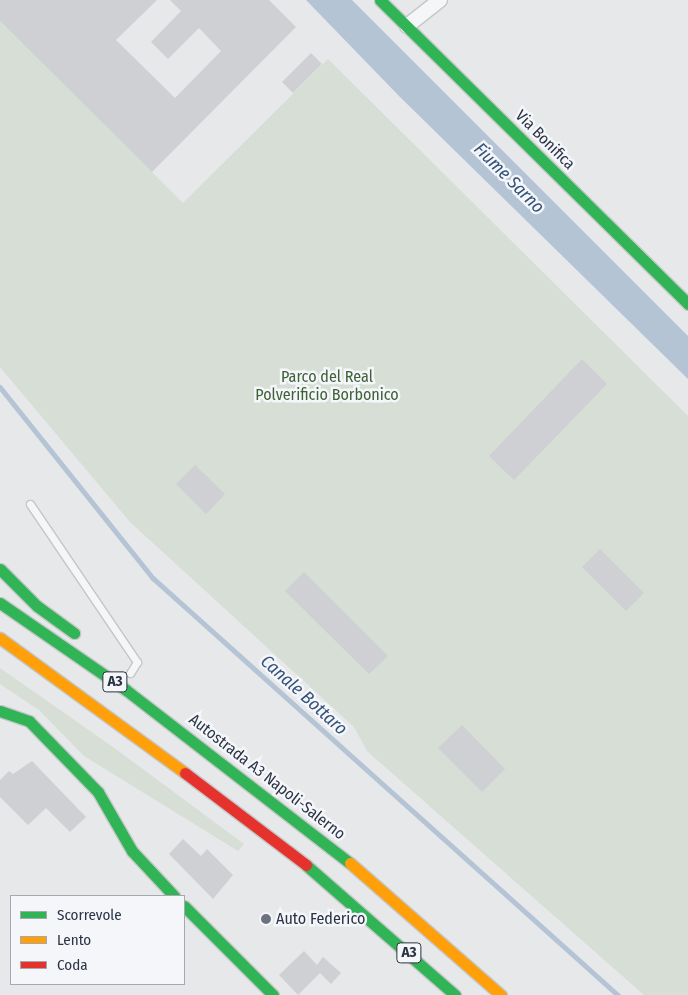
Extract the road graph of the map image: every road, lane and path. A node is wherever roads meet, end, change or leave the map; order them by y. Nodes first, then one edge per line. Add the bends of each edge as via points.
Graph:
1 (380, 0) edge
2 (440, 0) edge
3 (407, 26) junction
4 (688, 304) edge
5 (30, 504) dead end
6 (0, 569) edge
7 (0, 603) edge
8 (0, 638) edge
9 (87, 642) dead end
10 (116, 663) dead end
11 (134, 676) joint
12 (57, 696) dead end
13 (174, 710) dead end
14 (0, 711) edge
15 (176, 764) junction
16 (228, 765) junction
17 (173, 895) edge
18 (185, 907) edge
19 (274, 995) edge
20 (455, 995) edge
21 (501, 995) edge

1 - 3 main road, Via Bonifica
2 - 3 street
3 - 4 main road, Via Bonifica
5 - 11 lane via 137,662
6 - 9 main road via 37,606
7 - 16 main road, Autostrada A3 Napoli-Salerno / A3
8 - 15 main road, A3
10 - 11 main road
12 - 15 main road
13 - 16 main road
14 - 17 main road via 17,714 29,721 98,792 132,851
15 - 20 main road, A3 via 318,875
16 - 21 main road, Autostrada A3 Napoli-Salerno / A3 via 327,843
18 - 19 main road

